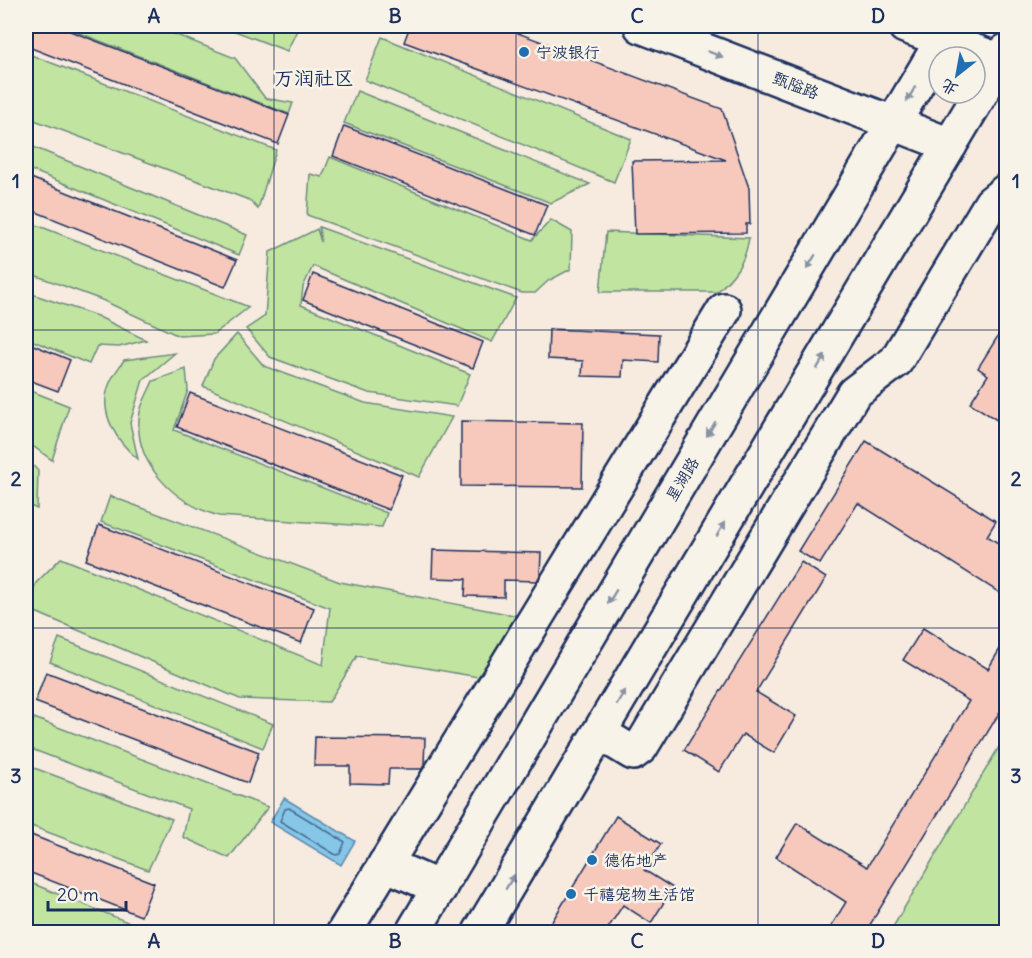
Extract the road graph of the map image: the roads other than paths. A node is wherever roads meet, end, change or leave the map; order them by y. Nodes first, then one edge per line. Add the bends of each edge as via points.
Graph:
1 (641, 26) edge
2 (905, 26) edge
3 (947, 32) edge
4 (1004, 56) edge
5 (893, 123) junction
6 (950, 146) junction
7 (1006, 190) edge
8 (724, 310) dead end
9 (600, 733) junction
10 (385, 864) junction
11 (440, 888) junction
12 (344, 933) edge
13 (413, 933) edge
14 (480, 933) edge

1 -> 5 street, 甄隘路
2 - 3 street
3 - 4 street
3 -> 5 street, 星湖路
4 - 6 street
5 - 6 street, 甄隘路
5 -> 11 street, 星湖路
9 -> 6 street
7 - 9 street via 991,203 896,361 854,393 641,747 633,753
8 - 10 street
14 -> 9 street
10 - 11 street
10 - 12 street
11 - 13 street, 星湖路

